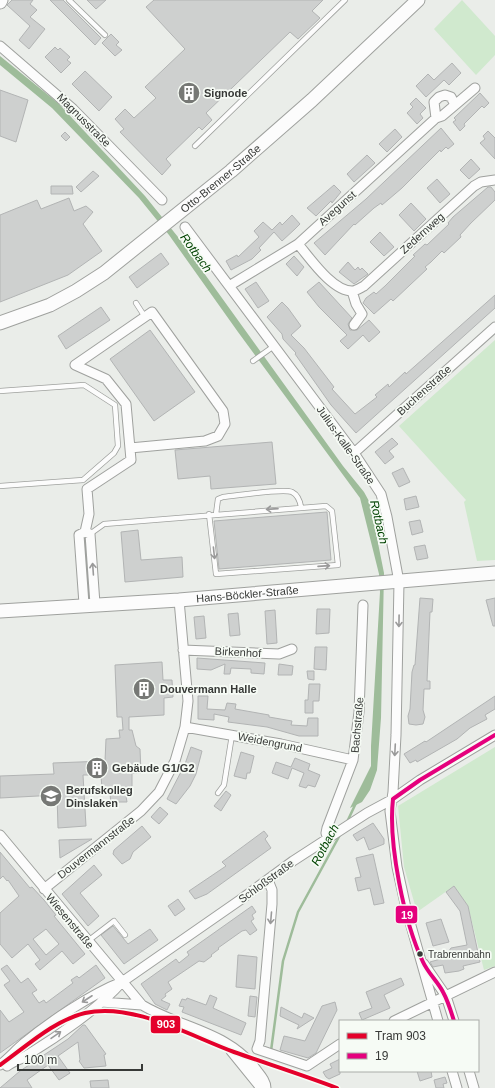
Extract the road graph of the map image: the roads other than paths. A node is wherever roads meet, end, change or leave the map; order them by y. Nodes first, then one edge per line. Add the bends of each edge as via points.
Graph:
1 (69, 0) edge
2 (345, 0) edge
3 (418, 0) edge
4 (105, 35) dead end
5 (0, 46) edge
6 (475, 88) dead end
7 (455, 105) junction
8 (436, 118) junction
9 (195, 146) dead end
10 (495, 180) edge
11 (162, 200) dead end
12 (185, 226) dead end
13 (298, 244) junction
14 (229, 286) junction
15 (352, 291) junction
16 (136, 303) dead end
17 (145, 317) junction
18 (0, 323) edge
19 (354, 325) dead end
20 (495, 327) edge
21 (274, 346) junction
22 (253, 361) dead end
23 (0, 391) edge
24 (130, 448) junction
25 (354, 453) junction
26 (83, 480) junction
27 (0, 486) edge
28 (87, 489) junction
29 (301, 507) junction
30 (209, 514) junction
31 (216, 514) junction
32 (85, 533) junction
33 (495, 573) edge
34 (394, 582) junction
35 (179, 600) junction
36 (90, 604) junction
37 (363, 605) dead end
38 (0, 611) edge
39 (292, 649) dead end
40 (183, 650) junction
41 (185, 727) junction
42 (232, 735) junction
43 (495, 735) edge
44 (353, 760) junction
45 (218, 793) dead end
46 (393, 799) junction
47 (0, 836) edge
48 (328, 839) junction
49 (268, 880) junction
50 (44, 889) junction
51 (125, 935) dead end
52 (87, 942) junction
53 (422, 961) junction
54 (495, 972) edge
55 (122, 982) junction
56 (446, 996) junction
57 (101, 1002) junction
58 (432, 1003) junction
59 (142, 1005) junction
60 (396, 1020) edge
61 (438, 1020) edge
62 (454, 1020) edge
63 (191, 1028) junction
64 (339, 1045) edge
65 (257, 1049) junction
66 (240, 1051) junction
67 (0, 1065) edge
68 (0, 1071) edge
69 (452, 1072) edge
70 (468, 1072) edge
71 (261, 1088) edge
72 (266, 1088) edge
73 (457, 1088) edge
74 (474, 1088) edge

1 - 4 lane
2 - 9 lane
3 - 18 main road, Otto-Brenner-Straße via 312,100 160,230 76,291 50,305
5 - 11 street, Magnusstraße via 73,109
6 - 7 street, Avegunst
7 - 8 street, Avegunst
7 - 8 street via 451,97 439,97 434,102
8 - 13 street, Avegunst
10 - 15 street, Zedernweg via 474,186 364,286
12 - 14 street, Julius-Kalle-Straße
13 - 14 street, Avegunst
13 - 15 street via 334,285
14 - 21 street, Julius-Kalle-Straße
15 - 19 street via 362,314
16 - 17 lane
17 - 24 street via 73,364 106,379 126,404
17 - 24 street via 152,312 223,411 225,424 218,436 205,442
20 - 25 street, Buchenstraße
21 - 22 lane
21 - 25 street, Julius-Kalle-Straße
23 - 26 lane via 84,385 115,405 118,446 114,453
24 - 28 street via 131,460
25 - 34 street, Julius-Kalle-Straße via 381,494 387,517
26 - 27 lane
26 - 28 lane
28 - 32 street via 89,514
30 -> 29 lane via 216,574 338,565 332,512 326,506
29 -> 31 lane
29 - 31 lane via 297,496 292,492 279,491 223,497 218,499
30 - 31 lane
30 - 32 lane via 104,524
32 - 36 street
33 - 34 main road, Hans-Böckler-Straße
34 - 35 main road, Hans-Böckler-Straße
34 -> 46 street, Julius-Kalle-Straße via 396,735
35 - 36 main road, Hans-Böckler-Straße
35 - 40 street, Douvermannstraße
36 - 38 main road, Hans-Böckler-Straße
37 - 44 street, Bachstraße via 359,712
39 - 40 street, Birkenhof via 279,654
40 - 41 street, Douvermannstraße via 188,701
41 - 42 street, Weidengrund
41 - 50 street, Douvermannstraße via 175,761 159,792 141,811
42 - 44 street, Weidengrund
42 - 45 lane via 224,785
43 - 46 street, Schloßstraße
44 - 48 street, Bachstraße via 326,833
46 - 48 street, Schloßstraße
46 - 53 street, Julius-Kalle-Straße via 390,811 397,867
47 - 50 street, Wiesenstraße
48 - 49 street, Schloßstraße
49 - 55 street, Schloßstraße
49 -> 65 street via 272,890 272,904 260,1041
50 - 52 street, Wiesenstraße
51 - 52 lane via 114,921
52 - 55 street, Wiesenstraße
53 - 56 street
53 - 58 street
54 - 56 street
55 - 57 street
55 - 59 street, Wiesenstraße
55 -> 67 street via 104,988 66,1013 23,1044
56 - 58 street
56 - 62 street
57 - 59 street, Wiesenstraße
68 -> 57 street via 28,1055
58 - 60 street
58 - 61 street
59 - 63 street, Wiesenstraße
63 - 66 street, Wiesenstraße via 218,1037
63 - 71 street, Wiesenstraße via 216,1040 232,1052
64 - 65 street via 307,1066
65 - 66 street
66 - 72 street, Wiesenstraße via 263,1079
69 - 73 street
70 - 74 street

